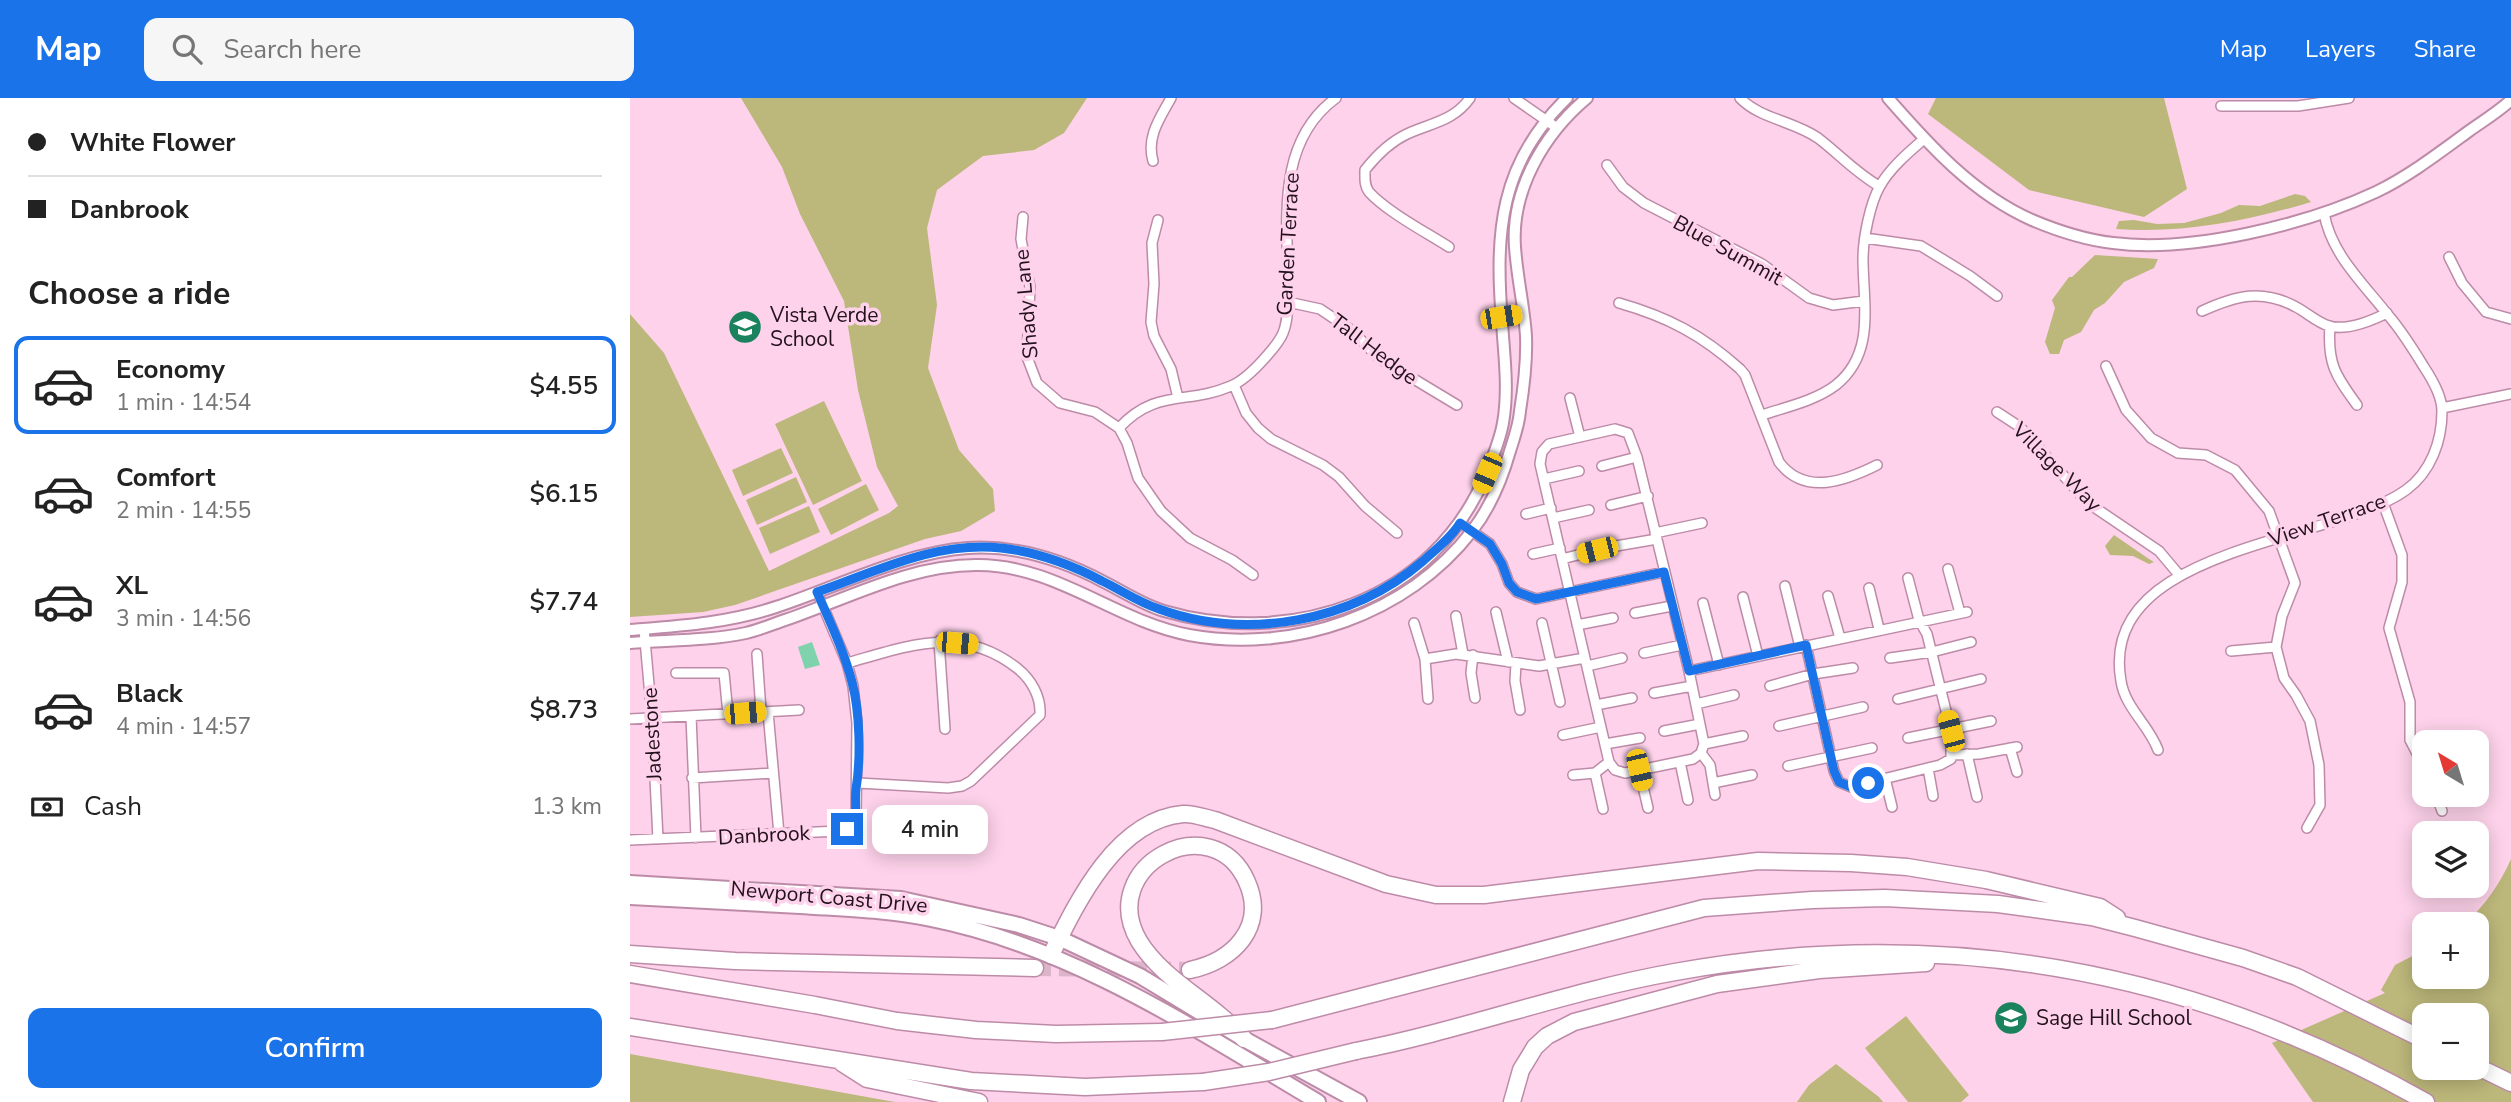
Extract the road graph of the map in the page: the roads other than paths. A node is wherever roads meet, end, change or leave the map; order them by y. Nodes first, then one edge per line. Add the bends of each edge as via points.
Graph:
1 (1171, 98) edge
2 (1336, 98) edge
3 (1470, 98) edge
4 (1514, 98) edge
5 (1567, 98) edge
6 (1587, 98) edge
7 (1740, 98) edge
8 (1888, 98) edge
9 (2349, 98) edge
10 (2504, 98) edge
11 (2511, 100) edge
12 (2221, 107) dead end
13 (1547, 120) junction
14 (2482, 121) junction
15 (1557, 128) junction
16 (1924, 139) junction
17 (1153, 160) dead end
18 (1607, 165) dead end
19 (1879, 186) junction
20 (2324, 213) junction
21 (1023, 217) dead end
22 (1158, 220) dead end
23 (1865, 238) junction
24 (1449, 247) dead end
25 (2449, 257) dead end
26 (1997, 296) dead end
27 (1864, 300) junction
28 (1288, 302) junction
29 (1619, 303) dead end
30 (2202, 312) dead end
31 (1524, 313) junction
32 (2387, 313) junction
33 (1501, 317) junction
34 (2511, 319) edge
35 (2330, 326) junction
36 (1526, 362) junction
37 (1505, 365) junction
38 (2106, 366) dead end
39 (1234, 385) junction
40 (2511, 394) edge
41 (1178, 398) junction
42 (1570, 398) dead end
43 (1457, 405) dead end
44 (2357, 405) dead end
45 (2442, 408) junction
46 (1997, 412) dead end
47 (1762, 415) junction
48 (1119, 428) junction
49 (1580, 437) junction
50 (1637, 457) junction
51 (1877, 465) dead end
52 (1602, 466) dead end
53 (1579, 471) dead end
54 (1544, 479) junction
55 (1648, 496) junction
56 (2383, 503) junction
57 (1611, 505) dead end
58 (1589, 510) dead end
59 (1552, 513) junction
60 (1526, 514) dead end
61 (1460, 523) junction
62 (1702, 523) dead end
63 (1472, 531) junction
64 (1398, 533) dead end
65 (1656, 536) junction
66 (2279, 538) junction
67 (1616, 546) dead end
68 (1560, 548) junction
69 (1597, 550) dead end
70 (1533, 554) dead end
71 (1562, 559) junction
72 (1948, 569) dead end
73 (1664, 572) junction
74 (1252, 575) dead end
75 (2180, 576) junction
76 (1908, 578) dead end
77 (1785, 586) dead end
78 (1868, 588) dead end
79 (817, 592) junction
80 (1569, 593) junction
81 (1828, 596) dead end
82 (1744, 597) dead end
83 (1703, 603) dead end
84 (1672, 606) junction
85 (824, 607) junction
86 (1496, 612) dead end
87 (1635, 613) dead end
88 (1456, 616) dead end
89 (1613, 618) dead end
90 (1919, 621) junction
91 (1414, 623) dead end
92 (1542, 623) dead end
93 (1577, 625) junction
94 (644, 629) junction
95 (1879, 629) junction
96 (630, 630) edge
97 (1840, 638) junction
98 (939, 641) junction
99 (646, 642) junction
100 (1971, 642) dead end
101 (630, 643) edge
102 (1682, 645) junction
103 (1803, 646) junction
104 (2276, 648) junction
105 (2231, 651) dead end
106 (1932, 652) junction
107 (757, 653) dead end
108 (1644, 653) dead end
109 (1468, 655) junction
110 (1758, 656) junction
111 (1622, 658) dead end
112 (1890, 658) dead end
113 (1425, 659) junction
114 (1586, 662) junction
115 (847, 663) junction
116 (1512, 663) junction
117 (1551, 664) junction
118 (1718, 665) junction
119 (1853, 668) dead end
120 (1689, 671) junction
121 (676, 673) dead end
122 (1813, 674) junction
123 (1981, 679) dead end
124 (1692, 686) junction
125 (1770, 686) dead end
126 (1940, 691) junction
127 (1654, 693) dead end
128 (1734, 695) dead end
129 (1475, 698) dead end
130 (1632, 698) dead end
131 (1428, 699) dead end
132 (1898, 699) dead end
133 (1560, 702) dead end
134 (1696, 704) junction
135 (1596, 705) junction
136 (1863, 707) dead end
137 (799, 710) dead end
138 (1520, 710) dead end
139 (765, 712) junction
140 (728, 714) junction
141 (691, 716) junction
142 (1822, 716) junction
143 (652, 718) junction
144 (630, 719) edge
145 (1991, 721) dead end
146 (1700, 724) junction
147 (1779, 726) dead end
148 (1601, 727) junction
149 (946, 729) dead end
150 (1951, 731) junction
151 (1664, 732) dead end
152 (1563, 735) dead end
153 (1743, 736) dead end
154 (1640, 738) dead end
155 (1908, 738) dead end
156 (1605, 744) junction
157 (2412, 744) edge
158 (1872, 748) dead end
159 (1702, 749) junction
160 (2158, 750) dead end
161 (1967, 754) junction
162 (1831, 757) junction
163 (1951, 757) junction
164 (1609, 762) junction
165 (1680, 762) junction
166 (1788, 766) dead end
167 (1928, 768) junction
168 (1639, 770) junction
169 (2017, 772) dead end
170 (773, 773) junction
171 (1595, 773) junction
172 (1573, 775) dead end
173 (1752, 775) dead end
174 (692, 778) junction
175 (1885, 779) junction
176 (858, 783) junction
177 (1713, 783) junction
178 (1715, 795) dead end
179 (1933, 796) dead end
180 (1977, 797) dead end
181 (1688, 800) dead end
182 (1892, 807) dead end
183 (2441, 807) edge
184 (1603, 808) dead end
185 (1648, 808) dead end
186 (2442, 811) dead end
187 (2307, 828) dead end
188 (779, 834) junction
189 (696, 838) junction
190 (658, 839) junction
191 (630, 841) edge
192 (630, 883) edge
193 (630, 897) edge
194 (2135, 928) junction
195 (1059, 938) junction
196 (630, 954) edge
197 (1051, 955) junction
198 (1962, 956) junction
199 (1035, 968) tunnel mouth
200 (1191, 970) tunnel mouth
201 (630, 974) edge
202 (630, 1027) edge
203 (2412, 1034) edge
204 (1244, 1039) junction
205 (838, 1059) junction
206 (2489, 1072) edge
207 (2511, 1083) edge
208 (979, 1102) edge
209 (1318, 1102) edge
210 (1359, 1102) edge
211 (1512, 1102) edge
212 (2426, 1102) edge

1 - 17 street via 1154,130
2 - 28 street, Garden Terrace via 1307,130 1293,159 1287,191
3 - 24 street via 1448,119 1386,147 1364,170 1365,184 1383,204
4 - 13 street
5 - 13 street
6 - 15 street
7 - 19 street via 1749,108 1817,137
8 - 16 street
9 - 12 street via 2298,106
10 - 14 street
11 - 14 street
13 - 15 street
13 - 33 street via 1525,152 1505,202 1498,258
14 - 20 street via 2432,159 2377,191
15 - 31 street via 1524,183 1517,218 1515,244
16 - 19 street
16 - 20 street via 1980,188 2030,219 2114,244 2205,241
18 - 27 street, Blue Summit via 1623,187 1644,203 1762,264 1809,298 1833,305
19 - 23 street
20 - 32 street, View Terrace via 2339,251
21 - 48 street, Shady Lane via 1021,239 1030,287 1027,356 1037,383 1059,403 1095,412
22 - 41 street via 1152,243 1151,321
23 - 26 street via 1921,246
23 - 27 street
25 - 34 street via 2462,284 2486,312
27 - 47 street via 1866,325 1860,355 1838,384 1821,395
28 - 39 street, Garden Terrace via 1283,332 1255,369
28 - 43 street, Tall Hedge via 1320,309 1351,330 1379,358
29 - 47 street via 1680,325 1730,360 1745,375
30 - 35 street via 2242,295 2266,296 2288,302
31 - 33 street
31 - 36 street
32 - 35 street via 2364,324
32 - 45 street, View Terrace via 2430,376
33 - 37 street
35 - 44 street via 2328,353 2339,380
36 - 37 street
36 - 63 street via 1519,422 1505,468
37 - 61 street via 1499,442
38 - 66 street via 2126,410 2151,438 2178,453 2206,455 2235,470 2269,511
39 - 41 street, Garden Terrace
39 - 64 street via 1258,428 1339,477
40 - 45 street
41 - 48 street, Garden Terrace via 1144,407
42 - 49 street
45 - 56 street, View Terrace via 2438,444 2426,471 2407,490
46 - 75 street, Village Way via 2020,427 2088,503 2159,551
47 - 51 street via 1780,463 1796,477 1831,483
48 - 74 street via 1139,478 1161,511 1191,538
49 - 50 street via 1615,429 1628,433
49 - 54 street via 1549,444 1542,452
50 - 52 street
50 - 55 street
53 - 54 street
54 - 59 street
55 - 57 street
55 - 65 street
56 - 66 street, View Terrace
56 - 157 street via 2403,555 2402,582 2389,628 2410,702
58 - 59 street
59 - 60 street
59 - 68 street
61 - 63 street
61 - 79 street via 1405,577 1377,593 1323,615 1270,624 1226,624 1160,610 1062,562 998,548 939,550
62 - 65 street
63 - 80 street via 1490,544 1517,592 1536,599
63 - 85 street via 1435,569 1388,603 1295,636 1245,640 1188,635 1138,619 1057,580 977,564 894,579
65 - 67 street
65 - 73 street
66 - 75 street, View Terrace via 2231,552
66 - 104 street via 2295,583
68 - 70 street
68 - 71 street
69 - 71 street
71 - 80 street
72 - 90 street via 1964,612
73 - 80 street
73 - 84 street
75 - 160 street, View Terrace via 2134,617 2119,660 2125,694
76 - 90 street
77 - 103 street
78 - 95 street
79 - 85 street, Danbrook
79 - 94 street via 723,622
80 - 93 street
81 - 97 street
82 - 110 street
83 - 118 street
84 - 87 street
84 - 102 street
85 - 99 street via 747,633
85 - 115 street, Danbrook
86 - 116 street
88 - 109 street
89 - 93 street
90 - 95 street
90 - 106 street
91 - 113 street
92 - 117 street
93 - 114 street
94 - 96 street
94 - 99 street, Jadestone
95 - 97 street
97 - 103 street
98 - 115 street
98 - 149 street
98 - 176 street via 991,650 1021,671 1040,701 1040,715 962,786
99 - 101 street
99 - 143 street, Jadestone
100 - 106 street
102 - 108 street
102 - 120 street
103 - 110 street
103 - 122 street
104 - 105 street
104 - 187 street via 2284,678 2310,721 2319,765 2320,805
106 - 112 street
106 - 126 street
107 - 139 street
109 - 113 street
109 - 116 street
109 - 129 street
110 - 118 street
111 - 114 street
113 - 131 street
114 - 117 street
114 - 135 street
115 - 176 street, Danbrook via 857,723
116 - 117 street
116 - 138 street
117 - 133 street
118 - 120 street
119 - 122 street
120 - 124 street
121 - 140 street via 724,673
122 - 125 street
122 - 142 street
123 - 126 street
124 - 127 street
124 - 134 street
126 - 132 street
126 - 150 street
128 - 134 street
130 - 135 street
134 - 146 street
135 - 148 street
136 - 142 street
137 - 139 street
139 - 140 street
139 - 170 street
140 - 141 street
141 - 143 street
141 - 174 street
142 - 147 street
142 - 162 street
143 - 144 street
143 - 190 street, Jadestone
145 - 150 street
146 - 151 street
146 - 159 street
148 - 152 street
148 - 156 street
150 - 155 street
150 - 163 street
153 - 159 street
154 - 156 street
156 - 164 street
158 - 162 street
159 - 165 street via 1693,759
159 - 177 street
161 - 163 street
161 - 169 street via 2013,747
161 - 180 street
162 - 166 street
162 - 175 street via 1839,782 1851,787
163 - 167 street
164 - 168 street via 1625,773
164 - 171 street
165 - 168 street
165 - 181 street
167 - 175 street
167 - 179 street
168 - 185 street
170 - 174 street
170 - 188 street
171 - 172 street
171 - 184 street
173 - 177 street
174 - 189 street
175 - 182 street
176 - 188 street, Danbrook via 856,820 847,829
177 - 178 street
183 - 186 street
188 - 189 street, Danbrook
189 - 190 street, Danbrook
190 - 191 street, Danbrook
192 - 195 main road, Newport Coast Drive via 901,899
193 - 197 main road, Newport Coast Drive via 877,911 962,926
194 - 195 highway via 2100,907 2048,893 1921,870 1851,863 1758,861 1484,895 1436,895 1386,884 1215,820 1186,814 1163,818 1119,846 1079,897
194 - 201 highway, bridge via 2092,917 1942,900 1812,900 1704,908 1272,1020 1162,1032 976,1030 897,1021
194 - 203 highway via 2297,977
195 - 197 highway
195 - 204 main road, Newport Coast Drive via 1140,976
196 - 199 highway
197 - 209 main road, Newport Coast Drive via 1128,991
198 - 205 highway, bridge via 1844,952 1671,972 1269,1072 1203,1082 1085,1087 971,1081
198 - 211 highway via 1717,984 1574,1022 1535,1046 1521,1070
198 - 212 highway via 2073,971 2197,1001 2326,1050
200 - 204 highway via 1226,957 1250,927 1253,908 1242,871 1214,848 1196,845 1180,847 1149,863 1131,894 1131,925 1152,957 1184,988 1229,1020
202 - 205 highway
204 - 210 main road, Newport Coast Drive
205 - 208 highway via 867,1079
206 - 207 highway

